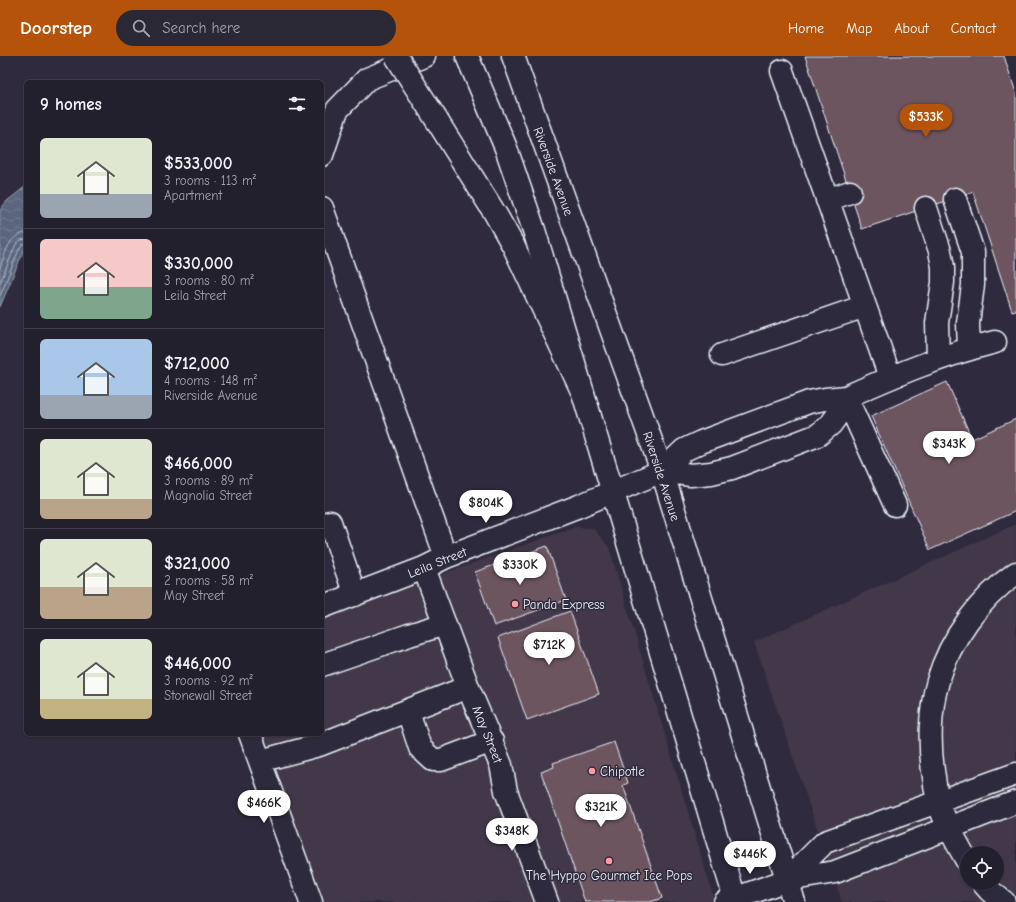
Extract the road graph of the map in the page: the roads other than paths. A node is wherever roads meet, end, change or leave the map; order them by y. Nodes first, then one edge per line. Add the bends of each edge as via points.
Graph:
1 (396, 56) edge
2 (424, 56) edge
3 (468, 56) edge
4 (513, 56) edge
5 (782, 71) dead end
6 (324, 149) edge
7 (850, 192) dead end
8 (955, 198) dead end
9 (827, 200) junction
10 (926, 208) dead end
11 (324, 214) edge
12 (865, 306) junction
13 (995, 342) dead end
14 (969, 349) junction
15 (722, 354) dead end
16 (938, 359) junction
17 (890, 377) junction
18 (583, 393) junction
19 (846, 397) junction
20 (662, 471) junction
21 (612, 492) junction
22 (895, 505) dead end
23 (324, 524) edge
24 (446, 557) junction
25 (424, 568) junction
26 (1016, 573) edge
27 (355, 595) junction
28 (324, 606) edge
29 (445, 624) junction
30 (324, 664) edge
31 (468, 687) junction
32 (408, 711) junction
33 (251, 736) edge
34 (317, 739) edge
35 (492, 741) junction
36 (260, 761) junction
37 (1016, 774) edge
38 (938, 802) junction
39 (1016, 802) edge
40 (949, 828) junction
41 (960, 848) edge
42 (787, 880) junction
43 (989, 890) edge
44 (732, 901) edge
45 (311, 902) edge
46 (547, 902) edge
47 (794, 902) edge
48 (1004, 902) edge

1 - 18 main road, bridge via 516,250
2 - 6 main road via 367,79 337,110
3 - 18 main road via 521,187
4 - 20 main road, Riverside Avenue
5 - 9 main road
7 - 9 main road
8 - 14 main road via 974,259 974,285 968,323
9 - 12 main road
10 - 16 main road via 943,267 937,323
11 - 24 main road
12 - 15 main road
12 - 17 main road
13 - 14 main road
14 - 16 main road
16 - 17 main road
17 - 19 main road
18 - 21 main road
19 - 20 main road via 809,402 701,442 684,450
19 - 20 main road via 831,424 818,435 711,474 691,475
19 - 22 main road
20 - 21 main road, Leila Street
20 - 42 main road, Riverside Avenue
21 - 24 main road, Leila Street
21 - 44 main road
23 - 27 main road via 330,522
24 - 25 main road, Leila Street
25 - 27 main road, Leila Street
25 - 29 main road, May Street
26 - 38 main road via 1003,582 976,611 953,643 937,682 931,720 931,759
27 - 28 main road, Leila Street
29 - 30 main road
29 - 31 main road, May Street
31 - 32 main road
31 - 35 main road, May Street
32 - 34 main road
32 - 35 main road via 420,748 433,760 441,760
33 - 36 main road
34 - 36 main road
35 - 46 main road, May Street via 501,765 506,791
36 - 45 main road
37 - 38 main road
38 - 40 main road
38 - 42 main road via 825,842
39 - 40 main road
40 - 41 main road
40 - 42 main road via 835,872
42 - 44 main road
42 - 47 main road, Riverside Avenue
43 - 48 main road

